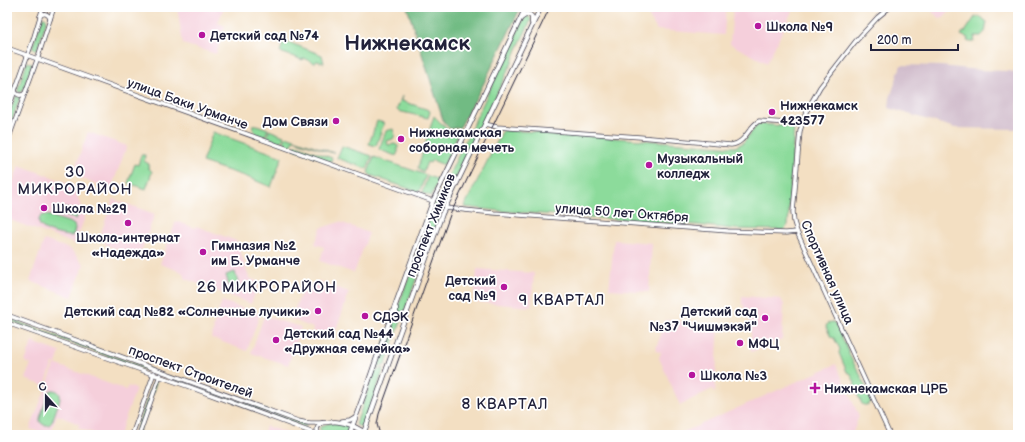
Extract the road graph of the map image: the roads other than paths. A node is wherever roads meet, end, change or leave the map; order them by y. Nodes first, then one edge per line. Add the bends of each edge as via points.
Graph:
1 (43, 7) edge
2 (54, 7) edge
3 (526, 7) edge
4 (541, 7) edge
5 (890, 7) edge
6 (40, 18) junction
7 (520, 19) junction
8 (50, 20) junction
9 (532, 26) junction
10 (7, 48) edge
11 (27, 56) junction
12 (37, 60) junction
13 (16, 88) junction
14 (25, 92) junction
15 (7, 113) edge
16 (485, 124) junction
17 (802, 124) junction
18 (7, 143) edge
19 (433, 201) junction
20 (445, 208) junction
21 (797, 232) junction
22 (396, 306) junction
23 (408, 312) junction
24 (7, 315) edge
25 (7, 323) edge
26 (156, 368) junction
27 (162, 370) junction
28 (154, 374) junction
29 (160, 376) junction
30 (356, 416) junction
31 (325, 422) junction
32 (341, 422) junction
33 (306, 423) junction
34 (353, 426) junction
35 (304, 430) junction
36 (365, 434) edge
37 (132, 435) edge
38 (139, 435) edge
39 (319, 435) edge
40 (349, 435) edge
41 (890, 435) edge

1 - 6 street
2 - 8 street
3 - 7 main road, проспект Химиков
4 - 9 main road, проспект Химиков
5 - 17 street, Спортивная улица via 855,42 831,72 815,95
6 - 8 street via 42,14 46,14
6 - 11 street
7 - 9 main road via 527,14 530,15
7 - 19 main road, проспект Химиков
8 - 12 street
9 - 16 main road, проспект Химиков
10 - 11 street, улица Баки Урманче
11 - 12 street, улица Баки Урманче
11 - 13 street
12 - 14 street
12 - 19 street, улица Баки Урманче
13 - 14 street via 19,95
13 - 15 street
14 - 18 street
16 - 17 street via 731,145 740,142 759,121
16 - 20 main road, проспект Химиков
17 - 21 street, Спортивная улица via 793,212
19 - 22 main road, проспект Химиков
20 - 21 street, улица 50 лет Октября via 728,231
20 - 23 main road, проспект Химиков
21 - 41 street, Спортивная улица
22 - 23 main road via 398,316
22 - 30 main road, проспект Химиков
23 - 36 main road, проспект Химиков
24 - 26 street, проспект Строителей
25 - 28 street, проспект Строителей
26 - 27 street, проспект Строителей
26 - 28 street
27 - 29 street
27 - 33 street, проспект Строителей
28 - 29 street, проспект Строителей
28 - 37 street
29 - 35 street, проспект Строителей
29 - 38 street
30 - 32 street via 352,420
30 - 34 main road, проспект Химиков
31 - 32 street, проспект Строителей
31 - 33 street, проспект Строителей
31 - 39 street via 317,427
32 - 34 street, проспект Строителей
33 - 35 street via 308,426
34 - 36 main road, проспект Строителей
34 - 40 main road, проспект Химиков
35 - 39 street, проспект Строителей

